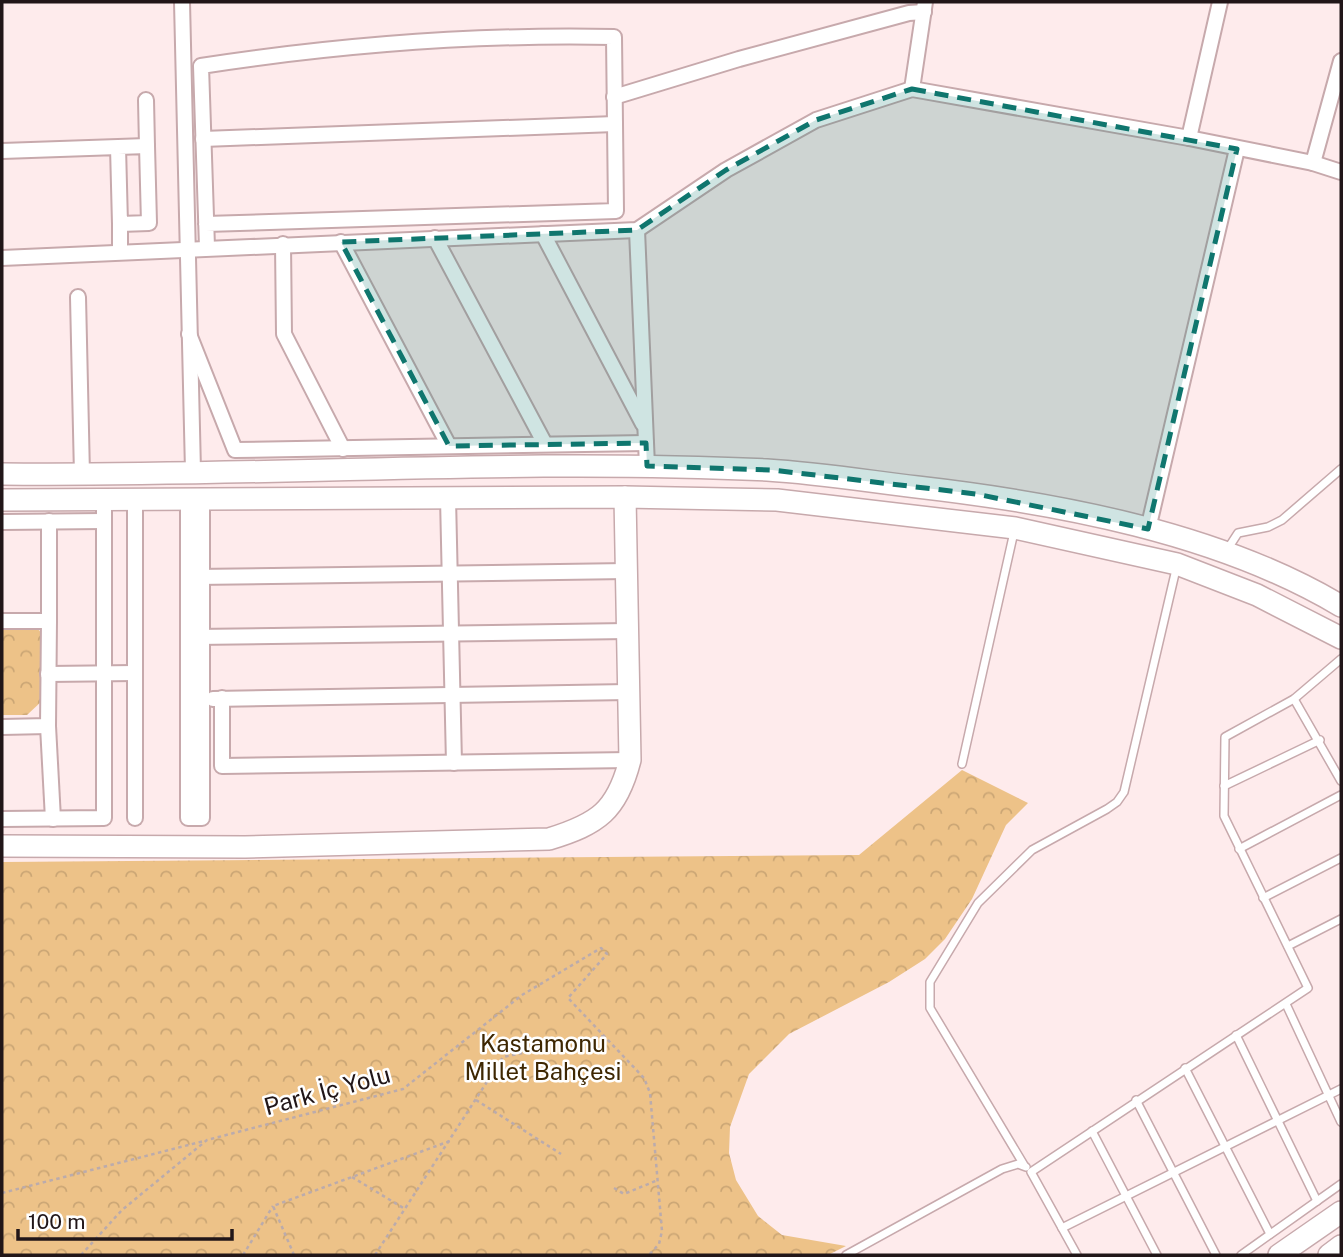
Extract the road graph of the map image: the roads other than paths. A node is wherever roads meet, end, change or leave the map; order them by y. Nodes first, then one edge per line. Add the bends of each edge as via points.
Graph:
1 (182, 2) edge
2 (1220, 2) edge
3 (924, 7) edge
4 (1341, 61) edge
5 (912, 89) junction
6 (614, 97) junction
7 (146, 100) dead end
8 (615, 124) junction
9 (203, 138) junction
10 (1189, 138) junction
11 (147, 146) junction
12 (118, 147) junction
13 (1237, 149) junction
14 (2, 151) edge
15 (1313, 163) junction
16 (1341, 172) edge
17 (120, 224) junction
18 (206, 224) junction
19 (637, 230) junction
20 (542, 234) junction
21 (435, 238) junction
22 (341, 242) junction
23 (283, 244) junction
24 (207, 247) junction
25 (187, 248) junction
26 (120, 252) junction
27 (2, 258) edge
28 (78, 297) dead end
29 (189, 334) junction
30 (645, 435) junction
31 (545, 444) junction
32 (449, 446) junction
33 (343, 449) junction
34 (647, 466) junction
35 (1341, 468) edge
36 (193, 471) junction
37 (2, 474) edge
38 (82, 475) junction
39 (625, 497) junction
40 (448, 498) junction
41 (104, 499) junction
42 (135, 499) junction
43 (195, 499) junction
44 (2, 500) edge
45 (2, 522) edge
46 (49, 522) junction
47 (104, 522) junction
48 (1015, 528) junction
49 (1149, 529) junction
50 (1225, 554) junction
51 (1177, 564) junction
52 (626, 571) junction
53 (450, 574) junction
54 (195, 578) junction
55 (1341, 606) edge
56 (2, 621) edge
57 (49, 621) junction
58 (627, 631) junction
59 (451, 634) junction
60 (195, 637) junction
61 (1341, 638) edge
62 (1340, 664) edge
63 (104, 672) junction
64 (135, 673) junction
65 (48, 674) junction
66 (628, 692) junction
67 (452, 695) junction
68 (222, 698) junction
69 (1294, 698) junction
70 (195, 699) junction
71 (48, 726) junction
72 (2, 727) edge
73 (1320, 740) junction
74 (629, 760) junction
75 (454, 762) junction
76 (962, 764) dead end
77 (1341, 781) edge
78 (1224, 786) junction
79 (1341, 796) edge
80 (135, 818) dead end
81 (2, 819) edge
82 (52, 819) junction
83 (2, 846) edge
84 (1240, 849) junction
85 (1341, 858) edge
86 (1263, 898) junction
87 (1341, 919) edge
88 (1288, 946) junction
89 (1286, 1004) junction
90 (1236, 1035) junction
91 (1185, 1068) junction
92 (1341, 1089) edge
93 (1329, 1096) junction
94 (1136, 1100) junction
95 (1279, 1120) junction
96 (1341, 1122) edge
97 (1092, 1131) junction
98 (1227, 1146) junction
99 (1024, 1165) junction
100 (1031, 1172) junction
101 (1175, 1172) junction
102 (1341, 1184) edge
103 (1127, 1196) junction
104 (1318, 1201) junction
105 (1341, 1212) edge
106 (1062, 1228) junction
107 (1270, 1234) junction
108 (1341, 1247) edge
109 (846, 1255) edge
110 (1077, 1255) edge
111 (1157, 1255) edge
112 (1216, 1255) edge
113 (1241, 1255) edge
114 (1279, 1255) edge
115 (1329, 1255) edge

1 - 25 street
2 - 10 street
3 - 5 street
3 - 6 street
4 - 15 street
5 - 10 street
5 - 19 street via 816,120 726,170
6 - 8 street
6 - 9 street via 614,37 454,38 298,51 201,66
7 - 11 street
8 - 9 street
8 - 18 street via 615,211
9 - 18 street
10 - 13 street
11 - 12 street
11 - 17 street via 149,223
12 - 14 street
12 - 17 street
13 - 15 street
13 - 49 street
15 - 16 street
17 - 26 street
18 - 24 street
19 - 20 street
19 - 30 street
20 - 21 street
20 - 30 street
21 - 22 street
21 - 31 street
22 - 23 street
22 - 32 street
23 - 24 street
23 - 33 street via 284,334
24 - 25 street
25 - 26 street
25 - 29 street
26 - 27 street
28 - 38 street
29 - 33 street via 235,450
29 - 36 street
30 - 31 street
30 - 34 street
31 - 32 street
32 - 33 street
34 - 36 main road
34 - 49 main road via 772,470 976,494
35 - 50 lane via 1282,520 1238,533
36 - 38 main road
37 - 38 main road
39 - 40 main road
39 - 48 main road via 777,500
39 - 52 main road
40 - 43 main road
40 - 53 street
41 - 42 main road
41 - 44 main road
41 - 47 street
42 - 43 main road
42 - 64 street
43 - 54 street
45 - 46 street
46 - 47 street
46 - 57 street
47 - 63 street
48 - 51 main road
48 - 76 lane
49 - 50 main road
50 - 55 main road via 1303,583
51 - 61 main road via 1257,595
51 - 99 lane via 1124,792 1107,809 1032,850 978,904 930,982 930,1008
52 - 53 street
52 - 58 main road
53 - 54 street
53 - 59 street
54 - 60 street
56 - 57 street
57 - 65 street
58 - 59 street
58 - 66 main road
59 - 60 street
59 - 67 street
60 - 70 street
62 - 69 lane
63 - 64 street
63 - 65 street
63 - 82 street via 104,818
64 - 80 street
65 - 71 street
66 - 67 street
66 - 74 main road
67 - 68 street
67 - 75 street
68 - 70 street
68 - 75 street via 222,766
69 - 73 lane
69 - 78 lane via 1225,737
70 - 70 street via 187,818 202,818
71 - 72 street
71 - 82 street
73 - 77 lane
73 - 78 lane
74 - 75 street
74 - 83 main road via 622,790 594,821 549,839 245,847
78 - 84 lane via 1224,816
79 - 84 lane
81 - 82 street
84 - 86 lane
85 - 86 lane
86 - 88 lane
87 - 88 lane
88 - 89 lane via 1308,986 1305,993
89 - 90 lane
89 - 93 lane
90 - 91 lane
90 - 95 lane
91 - 94 lane
91 - 98 lane
92 - 93 lane
93 - 95 lane
93 - 96 lane
94 - 97 lane
94 - 101 lane
95 - 98 lane
95 - 104 lane
97 - 100 lane
97 - 103 lane
98 - 101 lane
98 - 107 lane
99 - 100 lane
99 - 109 lane via 1002,1168
100 - 106 lane
101 - 103 lane
101 - 112 lane
102 - 104 lane
103 - 106 lane
103 - 111 lane
104 - 107 lane
105 - 114 main road
106 - 110 lane
107 - 113 lane
108 - 115 main road

